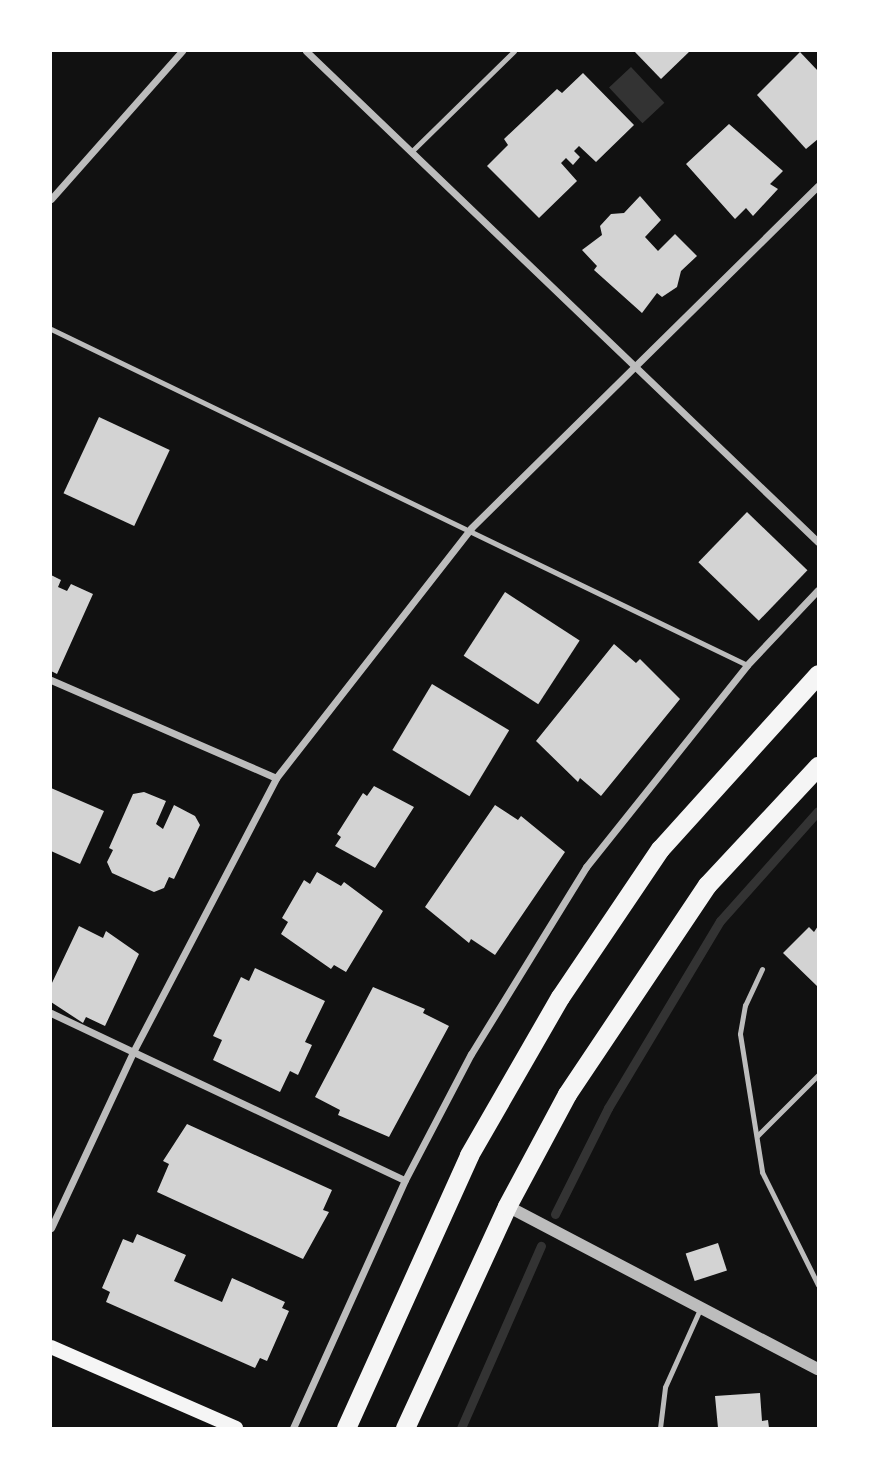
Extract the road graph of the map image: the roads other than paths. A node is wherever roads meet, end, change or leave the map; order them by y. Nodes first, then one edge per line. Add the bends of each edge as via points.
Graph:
1 (183, 51) edge
2 (306, 51) edge
3 (514, 51) edge
4 (411, 152) junction
5 (818, 186) edge
6 (51, 199) edge
7 (51, 329) edge
8 (632, 364) junction
9 (471, 528) junction
10 (818, 542) edge
11 (818, 590) edge
12 (747, 665) junction
13 (818, 674) edge
14 (51, 680) edge
15 (818, 766) edge
16 (276, 778) junction
17 (762, 969) dead end
18 (51, 1013) edge
19 (133, 1052) junction
20 (818, 1075) edge
21 (757, 1136) junction
22 (405, 1180) junction
23 (507, 1206) junction
24 (51, 1228) edge
25 (818, 1284) edge
26 (701, 1307) junction
27 (51, 1347) edge
28 (818, 1369) edge
29 (236, 1428) edge
30 (293, 1428) edge
31 (346, 1428) edge
32 (405, 1428) edge
33 (660, 1428) edge

1 - 6 street
2 - 4 street
3 - 4 lane
4 - 8 street
5 - 8 street
7 - 9 lane
8 - 9 street
8 - 10 street
9 - 12 lane
9 - 16 street
11 - 12 street
12 - 22 street via 586,867 471,1054
13 - 31 highway via 660,849 561,998 469,1155
14 - 16 street
15 - 23 highway via 707,886 645,973 567,1094
16 - 19 street
17 - 21 lane via 740,1034
18 - 19 street
19 - 22 street
19 - 24 street
20 - 21 lane
21 - 25 lane via 762,1172
22 - 30 street
23 - 26 street
23 - 32 highway
26 - 28 street
26 - 33 lane via 665,1387
27 - 29 main road

